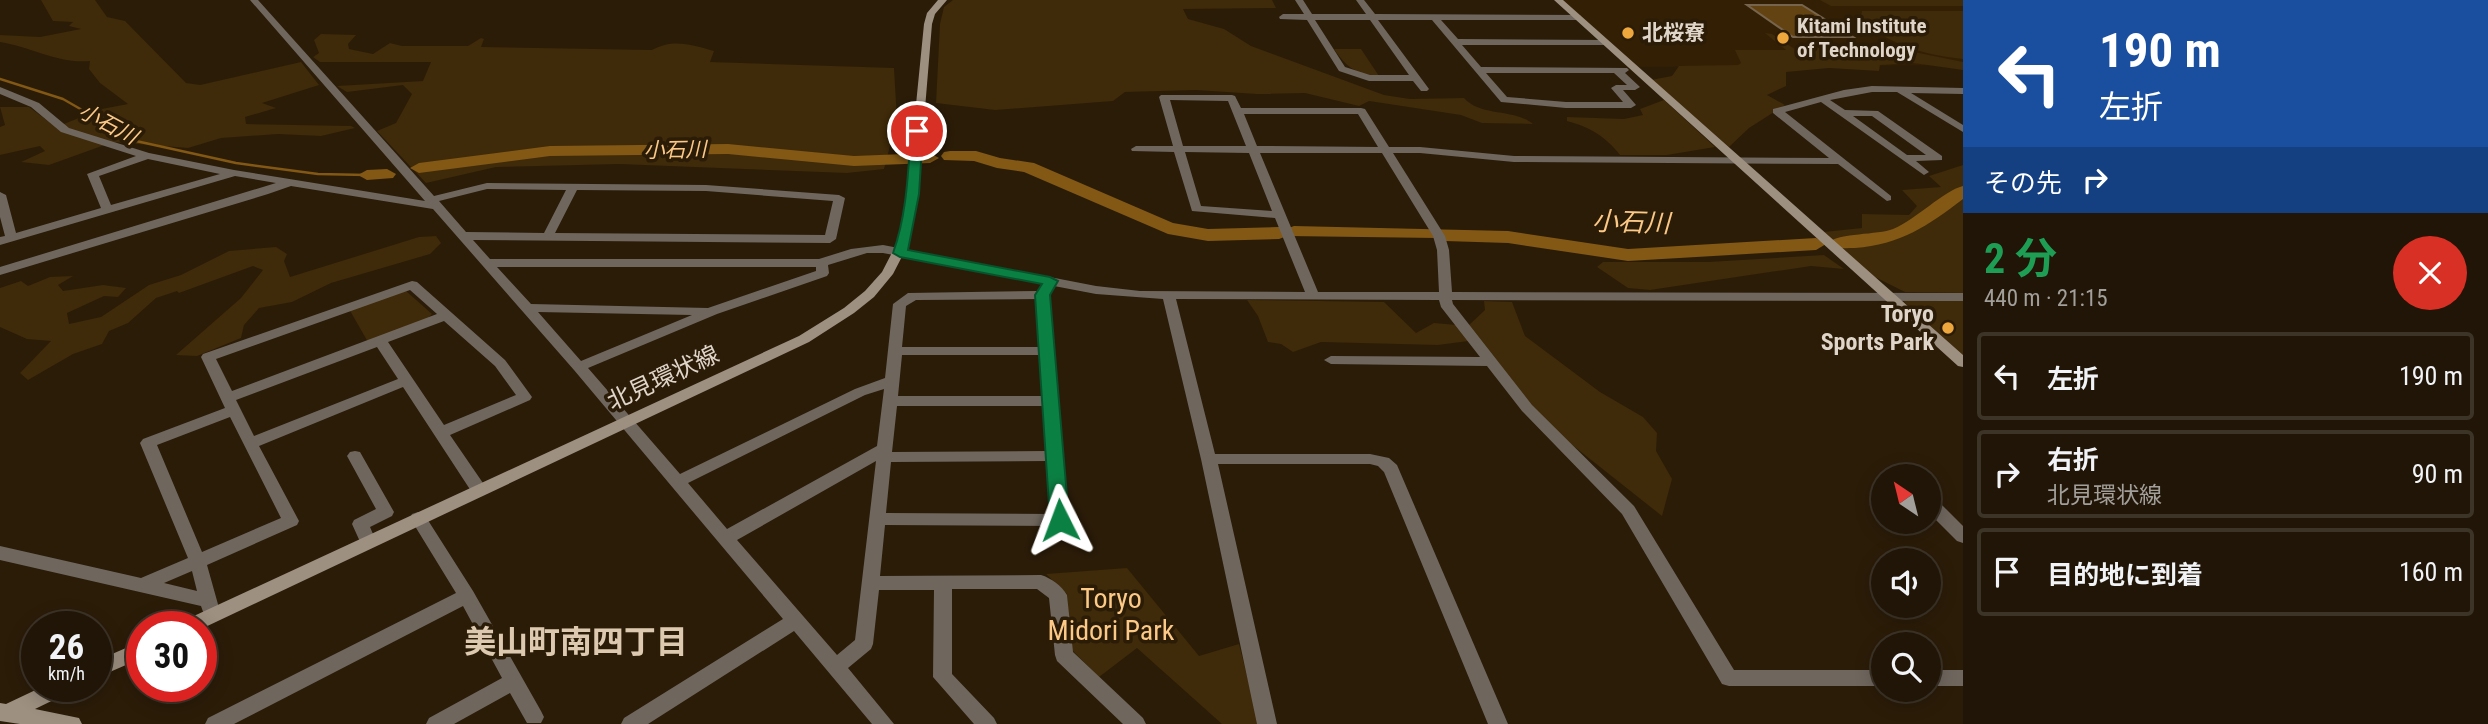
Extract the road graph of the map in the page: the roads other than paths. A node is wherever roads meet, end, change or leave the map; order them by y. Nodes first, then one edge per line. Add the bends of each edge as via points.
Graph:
1 (254, 0) edge
2 (943, 0) edge
3 (1299, 0) edge
4 (1360, 0) edge
5 (1558, 0) edge
6 (1283, 17) dead end
7 (1310, 17) junction
8 (1373, 17) junction
9 (1577, 17) junction
10 (1434, 18) junction
11 (1455, 42) junction
12 (1605, 42) junction
13 (1636, 69) junction
14 (1479, 70) junction
15 (1616, 70) junction
16 (1416, 78) junction
17 (1424, 89) dead end
18 (1899, 89) junction
19 (0, 90) edge
20 (1963, 91) edge
21 (1823, 99) junction
22 (1238, 111) junction
23 (1843, 113) junction
24 (1963, 130) edge
25 (1254, 148) junction
26 (1136, 149) dead end
27 (1180, 149) junction
28 (1384, 149) junction
29 (147, 156) junction
30 (1905, 158) junction
31 (1737, 161) junction
32 (1839, 161) junction
33 (1924, 172) dead end
34 (234, 173) junction
35 (289, 182) junction
36 (573, 187) junction
37 (0, 195) edge
38 (1887, 198) dead end
39 (434, 203) junction
40 (107, 210) junction
41 (1280, 215) junction
42 (464, 236) junction
43 (548, 236) junction
44 (6, 239) edge
45 (900, 253) junction
46 (488, 263) junction
47 (821, 263) junction
48 (0, 271) edge
49 (1046, 288) junction
50 (1169, 295) junction
51 (1313, 296) junction
52 (1444, 296) junction
53 (1890, 297) junction
54 (1963, 297) edge
55 (527, 308) junction
56 (712, 311) junction
57 (445, 316) junction
58 (380, 341) junction
59 (894, 351) junction
60 (1048, 351) junction
61 (1331, 360) dead end
62 (1490, 362) junction
63 (1963, 363) edge
64 (579, 367) junction
65 (405, 381) junction
66 (891, 381) junction
67 (889, 401) junction
68 (1051, 401) junction
69 (231, 404) junction
70 (624, 423) junction
71 (440, 433) junction
72 (250, 444) junction
73 (884, 453) junction
74 (355, 456) dead end
75 (1056, 456) junction
76 (1209, 459) junction
77 (677, 482) junction
78 (479, 490) junction
79 (1941, 511) edge
80 (418, 518) junction
81 (878, 519) junction
82 (1957, 524) edge
83 (1963, 537) edge
84 (724, 539) junction
85 (369, 541) junction
86 (0, 553) edge
87 (198, 562) junction
88 (871, 583) junction
89 (943, 583) junction
90 (143, 585) junction
91 (467, 596) junction
92 (209, 608) junction
93 (206, 611) edge
94 (795, 621) junction
95 (835, 668) junction
96 (1871, 678) edge
97 (1941, 678) edge
98 (1963, 678) edge
99 (514, 681) junction
100 (32, 702) edge
101 (5, 716) edge
102 (534, 717) dead end
103 (72, 724) edge
104 (215, 724) edge
105 (436, 724) edge
106 (631, 724) edge
107 (884, 724) edge
108 (987, 724) edge
109 (1136, 724) edge
110 (1267, 724) edge
111 (1498, 724) edge

1 - 39 street
2 - 45 main road, 北見環状線 via 928,24 912,194
3 - 7 street
4 - 8 street
5 - 9 main road
6 - 7 street
7 - 8 street
7 - 16 street via 1342,69 1369,78
8 - 10 street
8 - 16 street
9 - 10 street
9 - 12 main road
10 - 11 street
11 - 12 street
11 - 14 street
12 - 13 main road
13 - 15 street
13 - 31 main road
14 - 15 street
14 - 15 street via 1504,100 1631,105 1616,88 1635,87
16 - 17 street
18 - 20 street
18 - 21 street via 1872,89
18 - 24 street
19 - 29 street via 36,105 65,130
21 - 23 street
21 - 32 street via 1777,111
22 - 25 street
22 - 27 street via 1232,98 1164,97
22 - 28 street via 1361,111
23 - 30 street
23 - 30 street via 1874,113 1938,158
25 - 27 street
25 - 28 street
25 - 41 street
26 - 27 street
27 - 41 street via 1196,209
28 - 31 street via 1514,159
28 - 52 street via 1439,236
29 - 34 street
29 - 40 street via 93,174
30 - 33 street
31 - 32 street
31 - 53 main road
32 - 38 street
34 - 35 street
34 - 40 street
35 - 39 street
35 - 48 street
36 - 39 street via 487,186
36 - 43 street
36 - 43 street via 706,188 839,198 830,239
37 - 44 street
39 - 42 street
40 - 44 street
41 - 51 street
42 - 43 street
42 - 46 street
45 - 47 street via 865,248
45 - 49 street
45 - 70 main road, 北見環状線 via 870,293 840,317 804,339
46 - 47 street
46 - 55 street
47 - 56 street via 823,273
49 - 50 street
49 - 59 street via 905,299 900,304
49 - 60 street
50 - 51 street
50 - 76 street
51 - 52 street
52 - 53 street
52 - 62 street
53 - 54 street
53 - 63 main road
55 - 56 street
55 - 64 street
56 - 64 street
57 - 58 street
57 - 69 street via 412,285 208,356
57 - 71 street via 500,363 525,397
58 - 65 street
58 - 69 street
59 - 60 street
59 - 66 street
60 - 68 street
61 - 62 street
62 - 96 street via 1527,408 1628,510 1729,678
64 - 70 street
65 - 71 street
65 - 72 street
66 - 67 street
66 - 77 street
67 - 68 street
67 - 73 street
68 - 75 street
69 - 72 street
69 - 87 street via 148,443
70 - 77 street
70 - 78 main road, 北見環状線
71 - 78 street
72 - 87 street via 291,521
73 - 75 street
73 - 81 street
73 - 84 street
74 - 85 street via 386,512 359,524
75 - 81 street via 1060,520
76 - 110 street
76 - 111 street via 1370,458 1391,469
77 - 84 street
78 - 80 main road, 北見環状線
79 - 82 street
80 - 85 main road, 北見環状線
80 - 91 street
81 - 88 street
82 - 83 street
84 - 94 street
85 - 92 main road, 北見環状線
86 - 90 street
87 - 90 street
87 - 92 street
88 - 89 street
88 - 95 street via 864,644
89 - 108 street via 943,677
89 - 109 street via 1041,582 1058,595 1064,655
90 - 92 street
91 - 99 street
91 - 104 street
92 - 93 main road, 北見環状線
94 - 95 street
94 - 106 street
95 - 107 street
97 - 98 street
99 - 102 street
99 - 105 street
100 - 101 main road
101 - 103 main road

